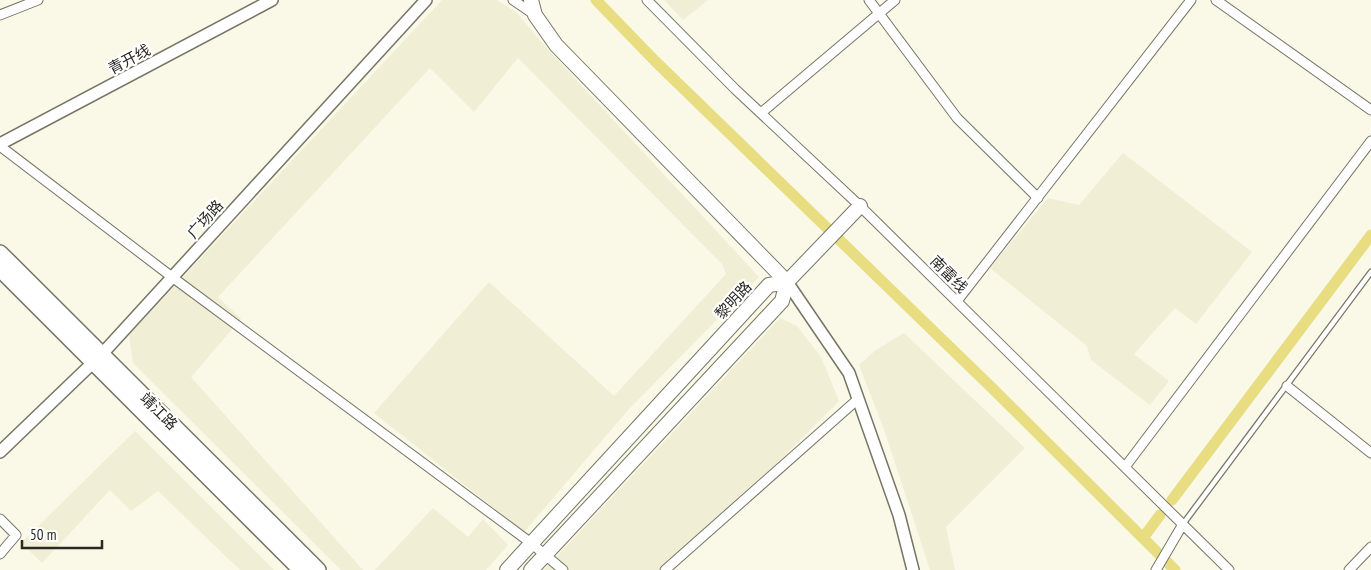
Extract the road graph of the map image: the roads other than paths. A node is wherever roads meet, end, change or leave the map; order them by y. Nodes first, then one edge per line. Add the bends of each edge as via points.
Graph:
1 (38, 0) edge
2 (272, 0) edge
3 (426, 0) edge
4 (512, 0) edge
5 (531, 0) edge
6 (647, 0) edge
7 (869, 0) edge
8 (895, 0) edge
9 (1191, 0) edge
10 (1216, 0) edge
11 (879, 14) junction
12 (0, 15) edge
13 (535, 15) junction
14 (1371, 110) edge
15 (761, 113) junction
16 (1371, 141) edge
17 (0, 145) edge
18 (1038, 198) junction
19 (860, 206) junction
20 (0, 253) edge
21 (0, 269) edge
22 (1371, 272) edge
23 (172, 277) junction
24 (787, 282) junction
25 (956, 300) junction
26 (97, 358) junction
27 (1287, 386) junction
28 (858, 399) junction
29 (0, 452) edge
30 (1371, 453) edge
31 (1125, 467) junction
32 (0, 518) edge
33 (1183, 524) junction
34 (531, 543) junction
35 (1371, 547) edge
36 (0, 554) edge
37 (544, 554) junction
38 (301, 570) edge
39 (318, 570) edge
40 (507, 570) edge
41 (531, 570) edge
42 (563, 570) edge
43 (665, 570) edge
44 (913, 570) edge
45 (1156, 570) edge
46 (1229, 570) edge
47 (1349, 570) edge

1 - 12 street
2 - 17 street, 青开线
3 - 23 street, 广场路
4 - 13 street
5 - 13 main road
6 - 15 street, 南雷线
7 - 11 street
8 - 11 street
9 - 18 street
10 - 14 street
11 - 15 street
11 - 18 street via 957,118
13 - 24 main road via 556,45
15 - 19 street, 南雷线
16 - 31 street
17 - 23 street
18 - 25 street
19 - 24 main road
19 - 25 street, 南雷线
20 - 26 main road, 靖江路
21 - 26 main road, 靖江路
22 - 27 lane
23 - 26 street, 广场路
23 - 34 street
24 - 28 street via 849,373
24 - 34 main road, 黎明路 via 769,285
24 - 37 main road via 782,301
25 - 31 street, 南雷线
26 - 29 street, 广场路
26 - 38 main road, 靖江路
26 - 39 main road, 靖江路
27 - 30 street
27 - 33 lane
28 - 43 street
28 - 44 street via 899,515
31 - 33 street, 南雷线
32 - 36 street via 16,535
33 - 45 street
33 - 46 street, 南雷线
34 - 37 street
34 - 40 main road, 黎明路
35 - 47 street
37 - 41 main road
37 - 42 street

